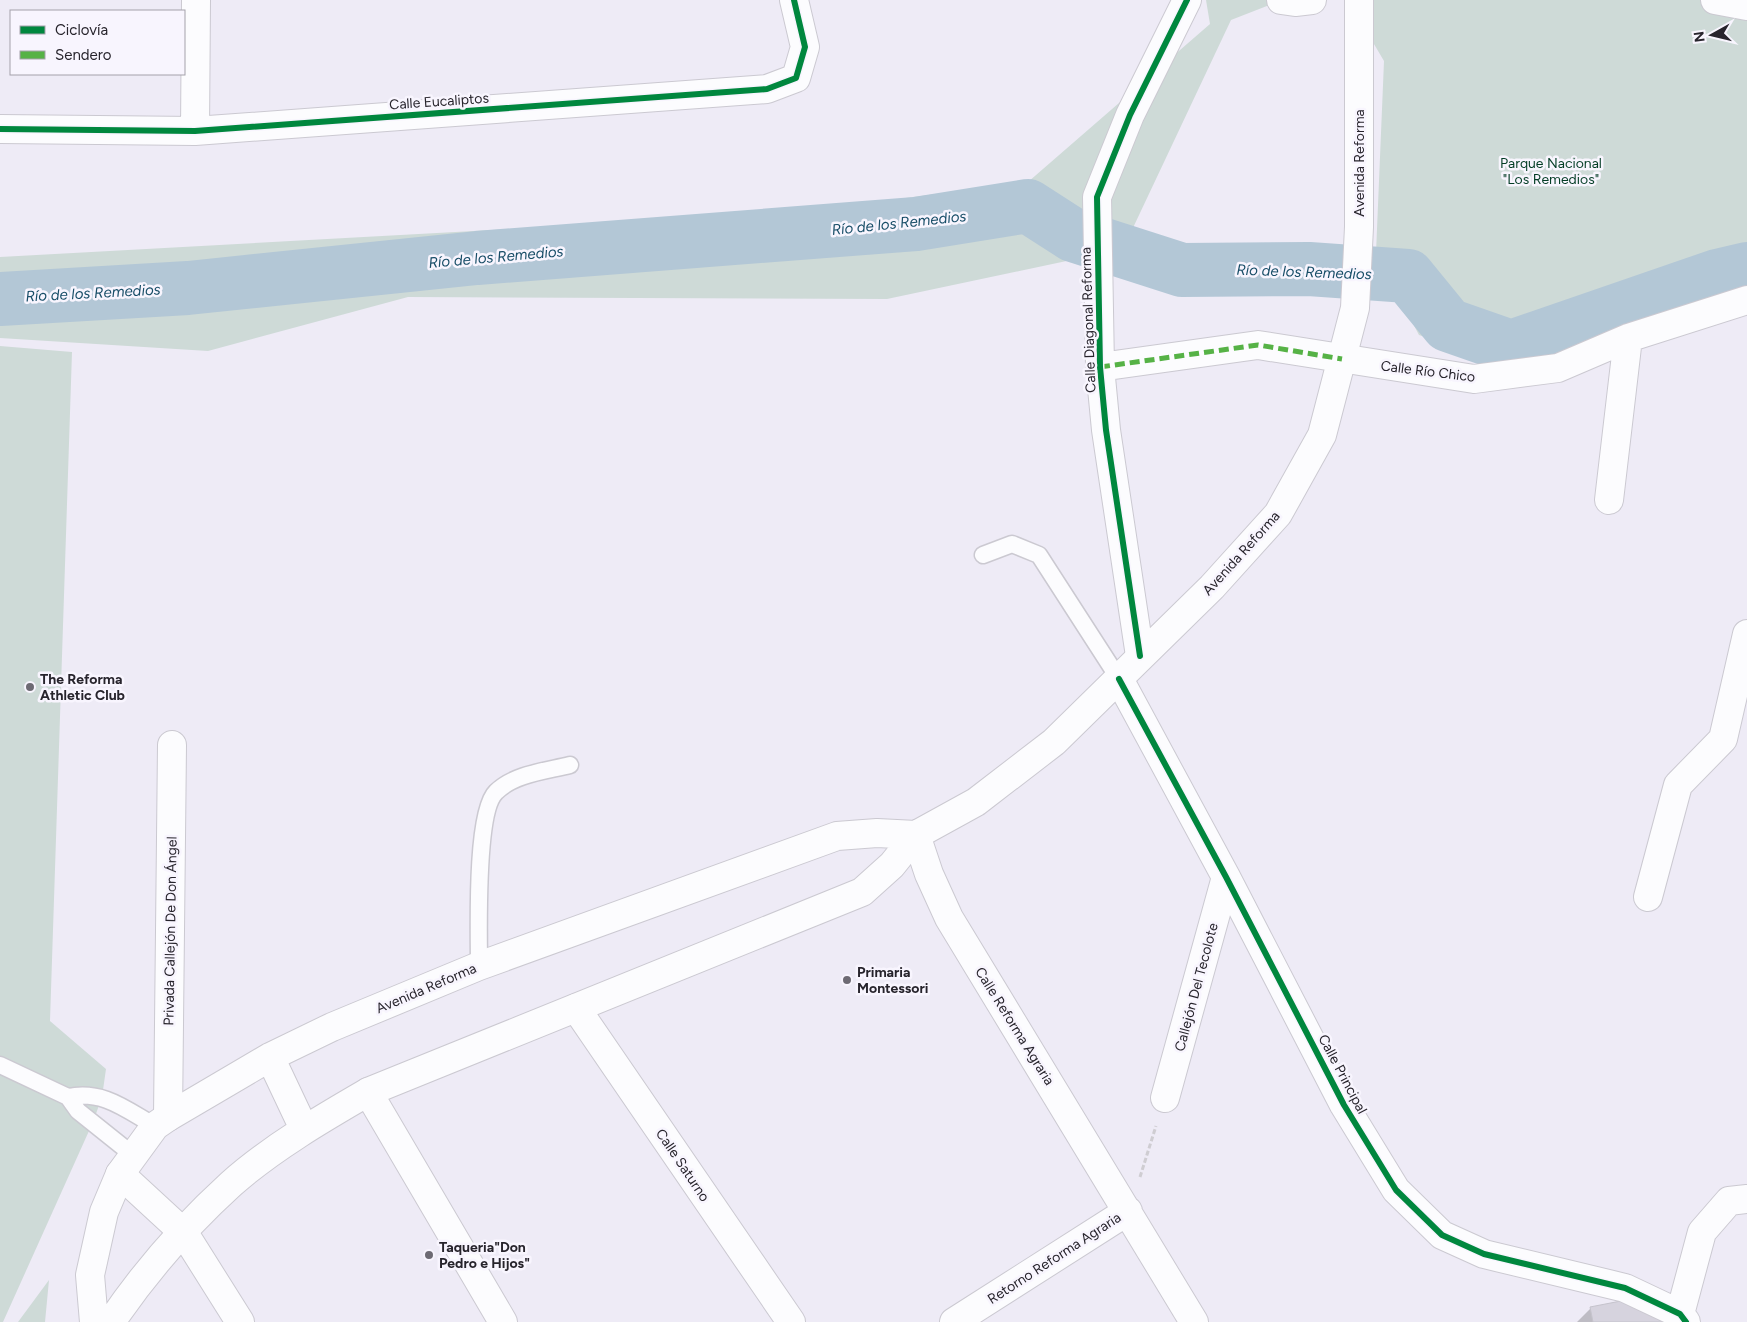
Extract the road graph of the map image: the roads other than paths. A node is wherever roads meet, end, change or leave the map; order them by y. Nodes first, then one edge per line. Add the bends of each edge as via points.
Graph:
1 (196, 0) edge
2 (794, 0) edge
3 (1187, 0) edge
4 (1281, 0) edge
5 (1312, 0) edge
6 (1359, 0) edge
7 (1715, 0) edge
8 (1747, 6) edge
9 (0, 129) edge
10 (194, 131) junction
11 (1747, 300) edge
12 (1628, 338) junction
13 (1342, 359) junction
14 (1100, 366) junction
15 (1609, 500) dead end
16 (983, 555) dead end
17 (1747, 634) edge
18 (1140, 656) junction
19 (1118, 679) junction
20 (172, 745) dead end
21 (570, 765) dead end
22 (916, 835) junction
23 (1226, 877) junction
24 (1648, 897) dead end
25 (479, 966) junction
26 (576, 1008) junction
27 (270, 1057) junction
28 (0, 1064) edge
29 (368, 1092) junction
30 (68, 1097) junction
31 (1165, 1098) road end
32 (161, 1121) junction
33 (304, 1130) junction
34 (127, 1165) junction
35 (1747, 1198) edge
36 (1128, 1210) junction
37 (184, 1233) junction
38 (1683, 1318) edge
39 (94, 1322) edge
40 (111, 1322) edge
41 (240, 1322) edge
42 (502, 1322) edge
43 (791, 1322) edge
44 (954, 1322) edge
45 (1194, 1322) edge

1 - 10 street
2 - 10 street, Calle Eucaliptos via 805,47 796,78 767,88
3 - 14 street, Calle Diagonal Reforma via 1130,116 1097,206
4 - 5 street
6 - 13 street, Avenida Reforma via 1359,227 1355,308
7 - 8 street
9 - 10 street, Calle Eucaliptos
11 - 12 street, Calle Río Chico
12 - 13 street, Calle Río Chico via 1558,368 1474,379
12 - 15 street
13 - 14 street, Calle Río Chico via 1258,345
13 - 18 street, Avenida Reforma via 1322,435 1278,514 1212,587
14 - 18 street, Calle Diagonal Reforma via 1106,430
16 - 19 lane via 1012,544 1039,555
17 - 24 street via 1723,739 1678,785
18 - 19 street, Avenida Reforma
19 - 22 street, Avenida Reforma via 1054,742 976,802
19 - 23 street, Calle Principal
20 - 32 street, Privada Callejón De Don Ángel
21 - 25 lane via 512,780 494,793 484,819
22 - 25 street, Avenida Reforma via 837,836
22 - 26 street, Avenida Reforma via 892,865 862,892
22 - 36 street, Calle Reforma Agraria via 949,918
23 - 31 street, Callejón Del Tecolote
23 - 38 street, Calle Principal via 1344,1105 1396,1190 1442,1235 1484,1254 1625,1288
25 - 27 street, Avenida Reforma via 332,1027
26 - 29 street, Avenida Reforma
26 - 43 street, Calle Saturno
27 - 32 street, Avenida Reforma
27 - 33 street
28 - 30 lane
29 - 33 street, Avenida Reforma
29 - 42 street
30 - 32 lane via 102,1096
30 - 34 lane
32 - 34 street, Avenida Reforma
33 - 37 street, Avenida Reforma via 232,1183
34 - 37 street
34 - 39 street, Avenida Reforma via 104,1212 90,1275
35 - 38 street via 1729,1201 1702,1232
36 - 44 street, Retorno Reforma Agraria
36 - 45 street, Calle Reforma Agraria
37 - 40 street, Avenida Reforma via 133,1290
37 - 41 street

